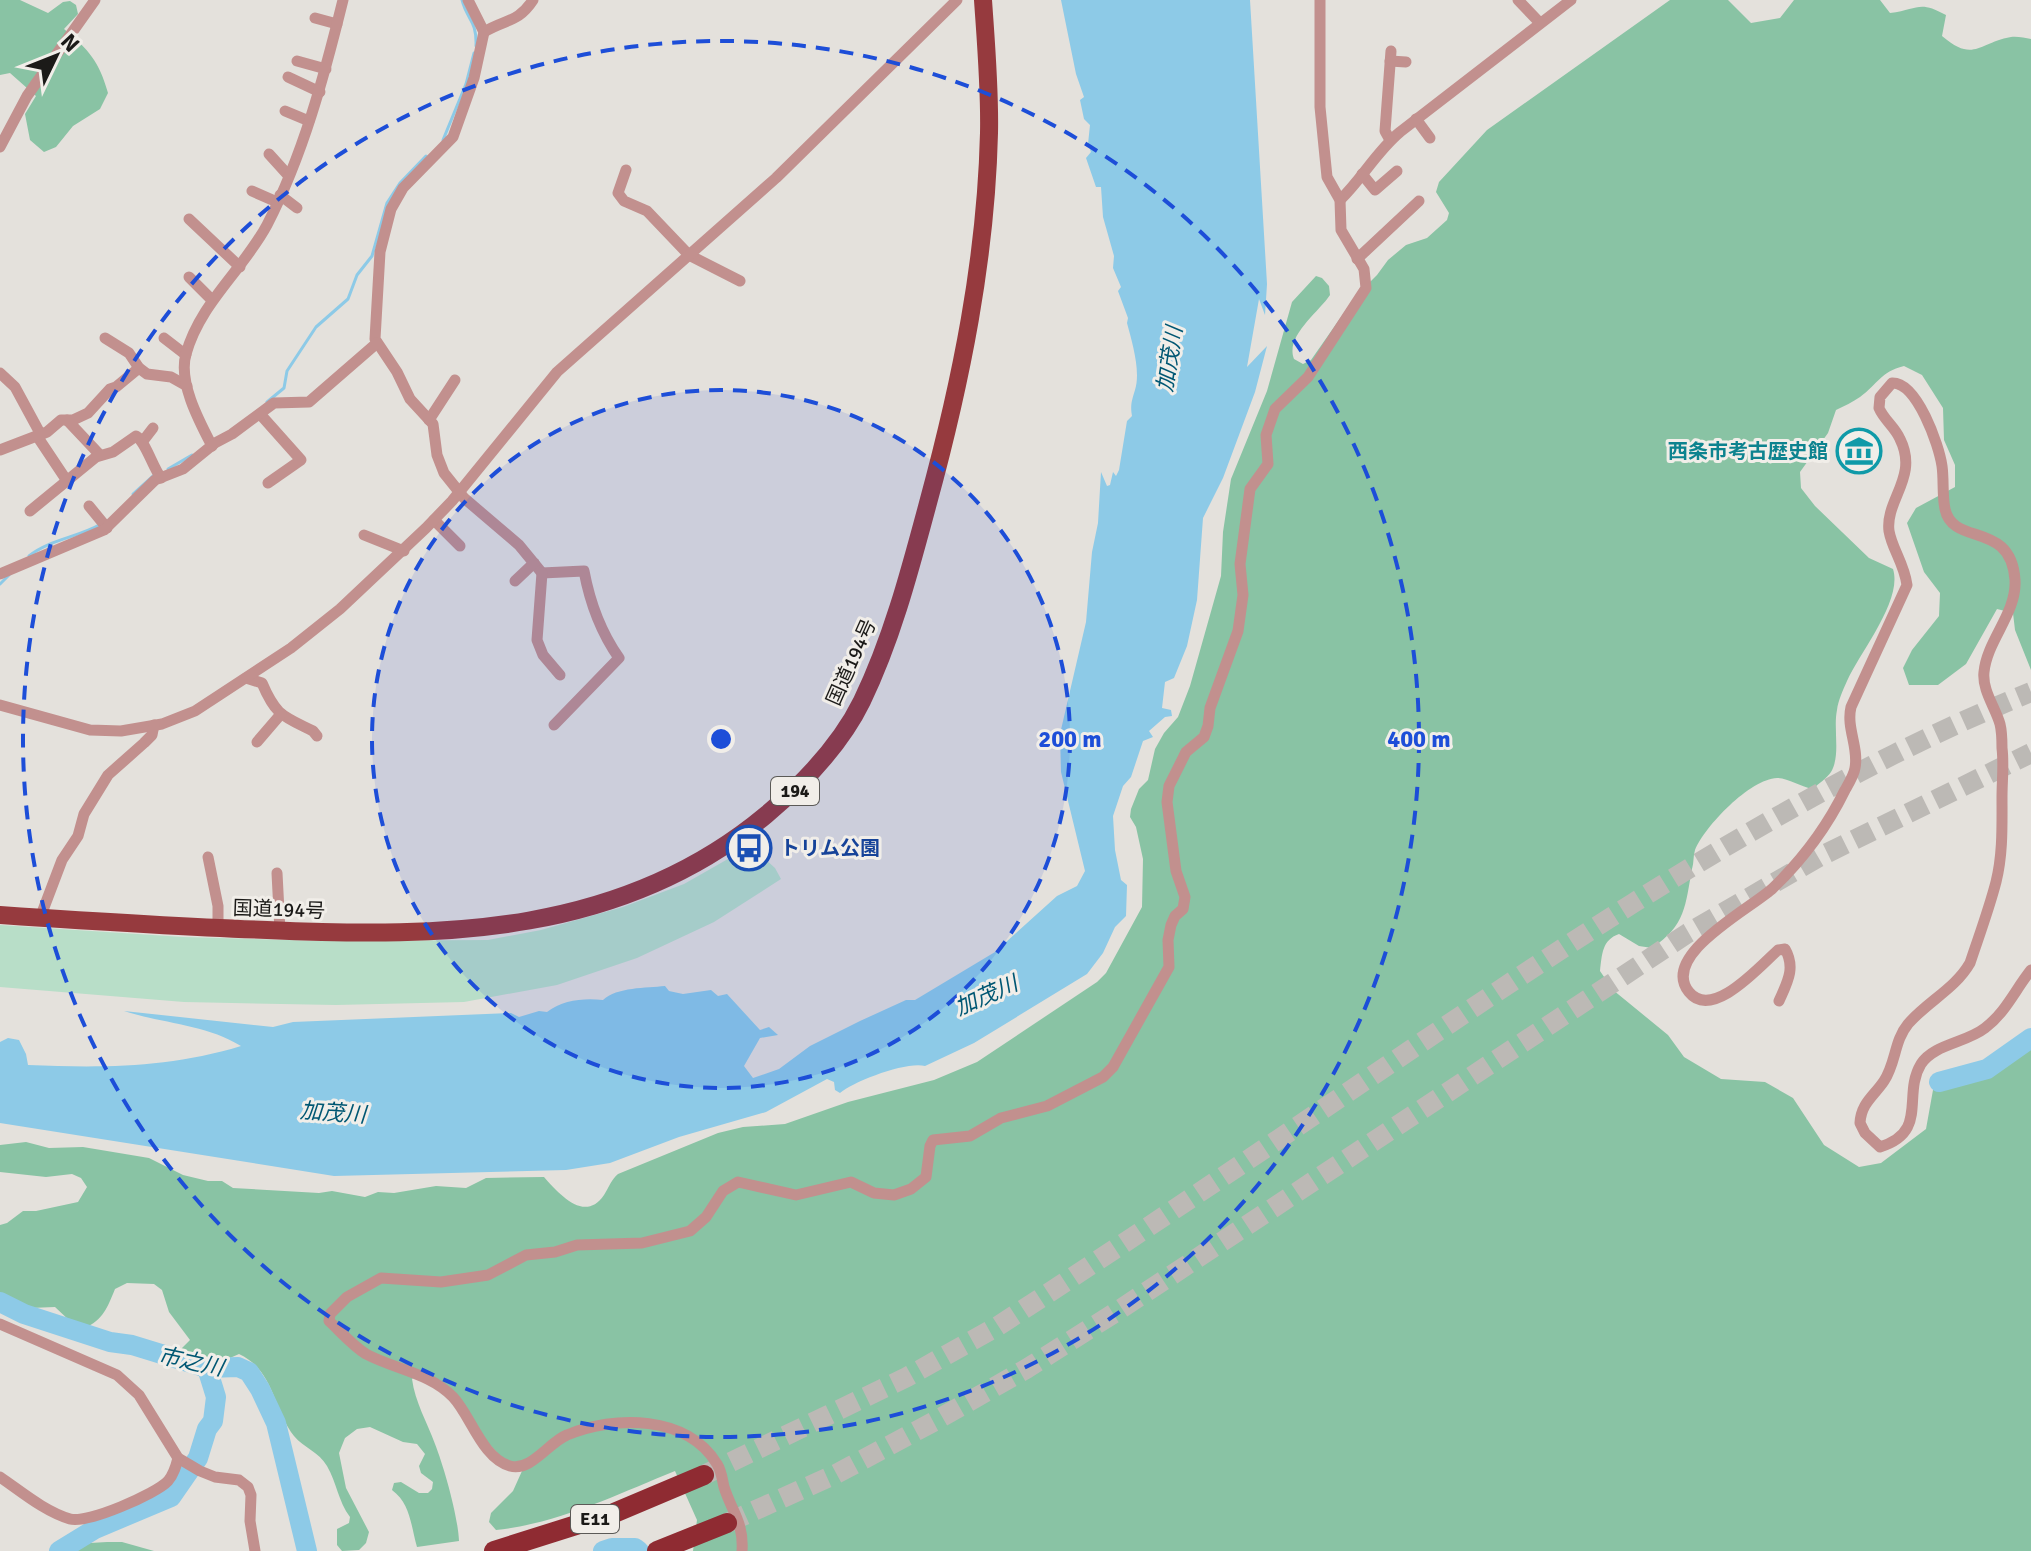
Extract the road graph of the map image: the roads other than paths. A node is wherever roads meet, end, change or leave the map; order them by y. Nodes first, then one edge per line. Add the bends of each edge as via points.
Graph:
1 (95, 0) edge
2 (343, 0) edge
3 (468, 0) edge
4 (533, 0) edge
5 (957, 0) edge
6 (983, 0) edge
7 (1320, 0) edge
8 (1518, 0) edge
9 (1571, 0) edge
10 (315, 18) dead end
11 (1540, 23) junction
12 (337, 24) junction
13 (484, 32) junction
14 (297, 61) dead end
15 (1406, 62) dead end
16 (326, 69) junction
17 (288, 77) dead end
18 (320, 92) junction
19 (285, 111) dead end
20 (1416, 119) junction
21 (309, 121) junction
22 (1430, 138) dead end
23 (1390, 140) junction
24 (0, 147) edge
25 (269, 154) dead end
26 (626, 170) dead end
27 (1397, 171) dead end
28 (1362, 174) junction
29 (288, 175) junction
30 (252, 191) dead end
31 (278, 198) junction
32 (1340, 200) junction
33 (1419, 201) dead end
34 (297, 208) dead end
35 (189, 219) dead end
36 (689, 255) junction
37 (1357, 259) junction
38 (240, 267) junction
39 (189, 277) dead end
40 (740, 281) dead end
41 (212, 300) junction
42 (105, 338) dead end
43 (164, 338) dead end
44 (377, 343) junction
45 (186, 355) junction
46 (139, 368) junction
47 (0, 373) edge
48 (455, 380) dead end
49 (187, 386) junction
50 (260, 414) junction
51 (67, 420) junction
52 (429, 420) junction
53 (153, 428) dead end
54 (39, 435) junction
55 (143, 441) junction
56 (212, 446) junction
57 (0, 450) edge
58 (100, 455) junction
59 (161, 478) junction
60 (67, 481) junction
61 (268, 483) dead end
62 (459, 492) junction
63 (89, 506) dead end
64 (30, 511) dead end
65 (434, 520) junction
66 (107, 528) junction
67 (364, 535) dead end
68 (460, 546) dead end
69 (404, 551) junction
70 (538, 568) junction
71 (1, 572) edge
72 (515, 581) dead end
73 (560, 675) dead end
74 (246, 678) junction
75 (0, 705) edge
76 (281, 714) junction
77 (154, 725) junction
78 (554, 725) dead end
79 (317, 736) dead end
80 (257, 742) dead end
81 (208, 857) dead end
82 (277, 873) dead end
83 (0, 915) edge
84 (40, 918) junction
85 (218, 928) junction
86 (280, 931) junction
87 (2031, 970) edge
88 (1779, 1001) dead end
89 (0, 1324) edge
90 (182, 1460) junction
91 (0, 1477) edge
92 (698, 1477) tunnel mouth
93 (721, 1526) tunnel mouth
94 (255, 1551) edge
95 (494, 1551) edge
96 (657, 1551) edge
97 (742, 1551) edge

1 - 24 street via 27,96
2 - 12 street
3 - 13 street
4 - 13 street via 519,18
5 - 36 street via 776,178
6 - 86 highway, 国道194号 / 194 via 989,130 984,217 963,364 912,564 886,641 861,703 831,749 795,791 734,841 677,875 619,896 538,920 437,933
7 - 32 street via 1325,158 1327,177
8 - 11 street
9 - 11 street
10 - 12 street
11 - 20 street
12 - 16 street
13 - 44 street via 453,137 403,188 391,209 377,279
14 - 16 street
15 - 23 street via 1391,56 1385,131
16 - 18 street
17 - 18 street
18 - 21 street
19 - 21 street
20 - 22 street
20 - 23 street
21 - 29 street
23 - 28 street
25 - 29 street
26 - 36 street via 620,196 647,211
27 - 28 street via 1375,190
28 - 32 street
29 - 31 street
30 - 31 street
31 - 34 street
31 - 38 street
32 - 37 street via 1341,230
33 - 37 street
35 - 38 street
36 - 40 street
36 - 62 street via 557,372
37 - 97 street via 1366,279 1362,297 1308,377 1275,409 1266,435 1268,464 1250,489 1242,539 1238,631 1204,737 1186,752 1169,786 1176,871 1185,897 1171,925 1169,967 1113,1067 1047,1106 1001,1118 970,1136 933,1140 926,1177 894,1195 851,1182 796,1195 738,1182 723,1191 690,1231 642,1243 577,1245 526,1255 488,1275 441,1282 389,1276 347,1297 330,1314 329,1321 365,1353 426,1379 453,1397 473,1432 509,1466 530,1462 566,1436 604,1426 655,1424 686,1436 708,1453 722,1474 742,1529
38 - 41 street
39 - 41 street
41 - 45 street
42 - 46 street via 126,346
43 - 45 street
44 - 50 street via 309,402 274,403
44 - 52 street
45 - 49 street
46 - 49 street
46 - 51 street via 88,413
47 - 54 street via 15,387
48 - 52 street
49 - 56 street
50 - 56 street
50 - 61 street via 301,460
51 - 54 street
51 - 58 street
52 - 62 street via 439,463
53 - 55 street
54 - 57 street
54 - 60 street
55 - 58 street via 136,436
55 - 59 street
56 - 59 street via 183,469
58 - 60 street
59 - 66 street
60 - 64 street
62 - 65 street
62 - 70 street
63 - 66 street
65 - 68 street
65 - 69 street
66 - 71 street
67 - 69 street
69 - 74 street via 313,632
70 - 72 street
70 - 73 street via 537,640
70 - 78 street via 584,571 591,606 619,658
74 - 76 street via 262,683
74 - 77 street via 195,711
75 - 77 street via 90,730
76 - 79 street
76 - 80 street
77 - 84 street via 152,735 108,775 84,814
81 - 85 street
82 - 86 street
83 - 84 highway, 国道194号 / 194
84 - 85 highway, 国道194号 / 194
85 - 86 highway, 国道194号 / 194
87 - 88 street via 2008,1007 1990,1024 1929,1055 1920,1066 1909,1125 1890,1144 1880,1147 1873,1142 1860,1123 1863,1106 1886,1078 1902,1032 1963,975 1996,880 2003,753 1984,673 2015,580 1996,540 1949,522 1940,455 1918,402 1908,388 1892,383 1880,397 1879,408 1905,456 1889,531 1907,585 1851,707 1855,771 1803,857 1758,902 1709,936 1686,963 1683,982 1695,999 1705,1002 1724,996 1785,949 1790,975
89 - 90 street via 128,1382
90 - 91 street via 159,1488 88,1519 73,1520 46,1508
90 - 94 street via 248,1487
92 - 95 highway, E11 via 614,1513
93 - 96 highway

